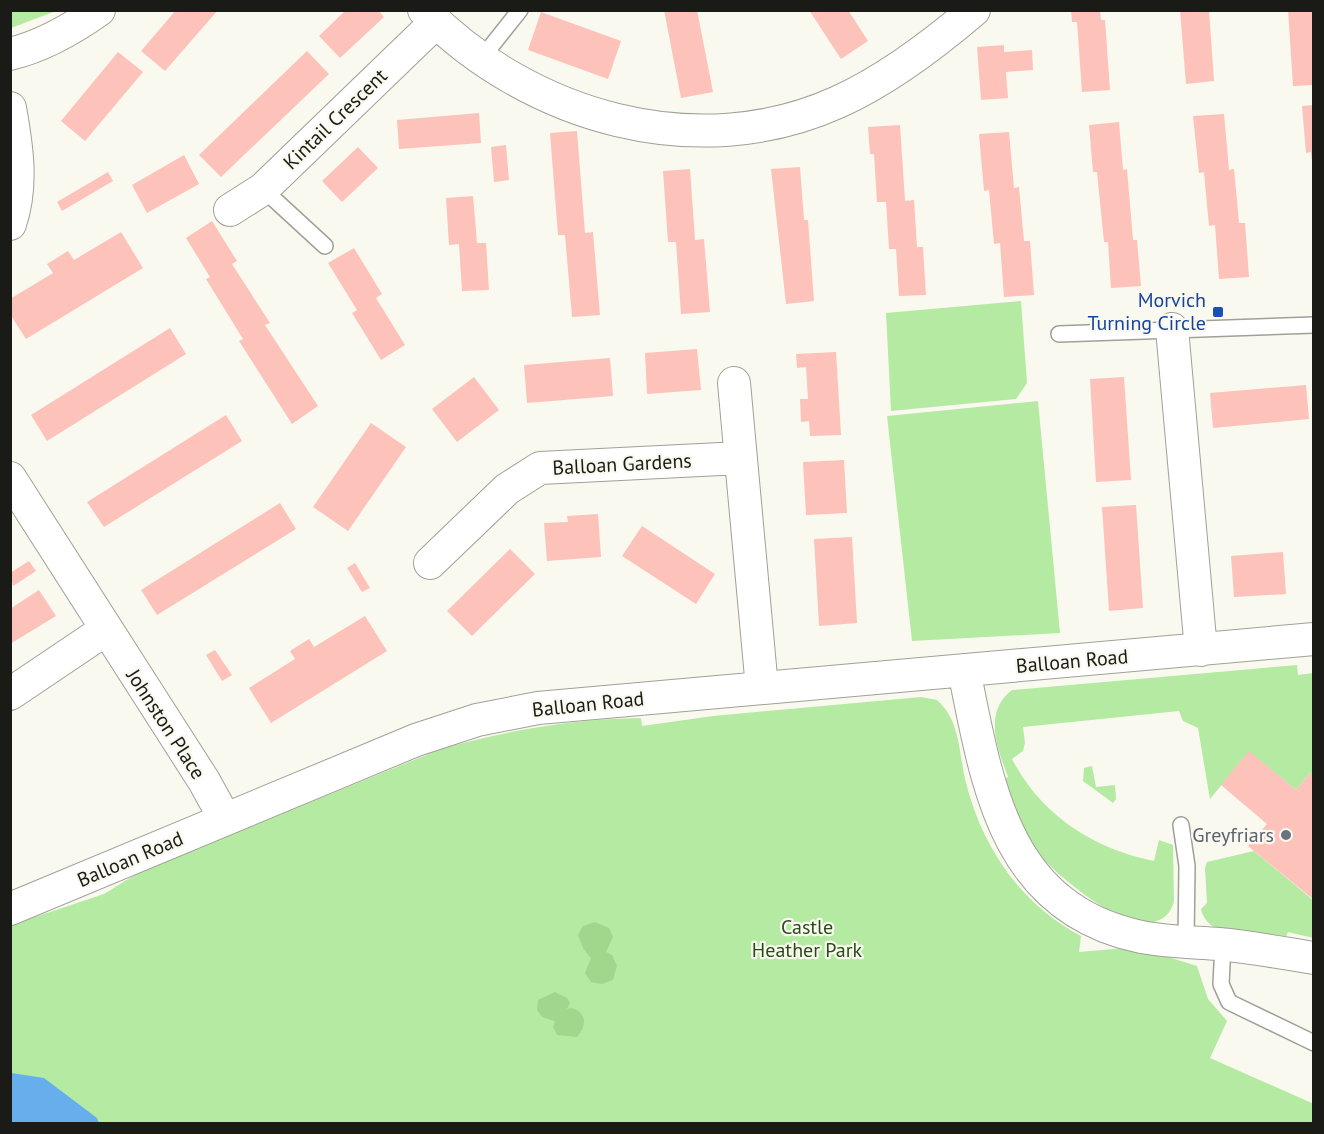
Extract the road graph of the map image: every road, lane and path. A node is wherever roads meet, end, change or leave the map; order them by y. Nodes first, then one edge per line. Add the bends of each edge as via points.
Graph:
1 (99, 10) edge
2 (520, 10) edge
3 (974, 10) edge
4 (430, 16) edge
5 (20, 52) edge
6 (481, 58) junction
7 (10, 108) edge
8 (263, 189) junction
9 (230, 210) dead end
10 (10, 224) edge
11 (325, 246) dead end
12 (1314, 325) edge
13 (1172, 329) junction
14 (1059, 334) dead end
15 (734, 383) dead end
16 (741, 458) junction
17 (10, 478) edge
18 (430, 563) dead end
19 (105, 630) junction
20 (1314, 639) edge
21 (1201, 650) junction
22 (964, 670) junction
23 (762, 688) junction
24 (10, 694) edge
25 (225, 819) junction
26 (1181, 825) dead end
27 (10, 909) edge
28 (1186, 941) junction
29 (1222, 945) junction
30 (1314, 958) edge
31 (1314, 1044) edge

1 - 5 street via 75,27
2 - 6 lane
3 - 6 street, Kintail Crescent via 939,39 838,102 788,119 742,128 656,127 580,111 520,83
4 - 6 street, Kintail Crescent
4 - 8 street, Kintail Crescent
7 - 10 street via 18,154 18,184
8 - 9 street, Kintail Crescent
8 - 11 lane
12 - 13 lane
13 - 14 lane
13 - 21 street
15 - 16 street
16 - 18 street, Balloan Gardens via 540,468 507,489
16 - 23 street
17 - 19 street, Johnston Place
19 - 24 street
19 - 25 street, Johnston Place
20 - 21 street, Balloan Road
21 - 22 street, Balloan Road
22 - 23 street, Balloan Road
22 - 28 street via 996,806 1012,845 1040,882 1074,911 1107,928 1139,937
23 - 25 street, Balloan Road via 538,708 477,720 416,740
25 - 27 street, Balloan Road
26 - 28 lane via 1187,866
28 - 29 street
29 - 30 street
29 - 31 lane via 1221,984 1229,1002

